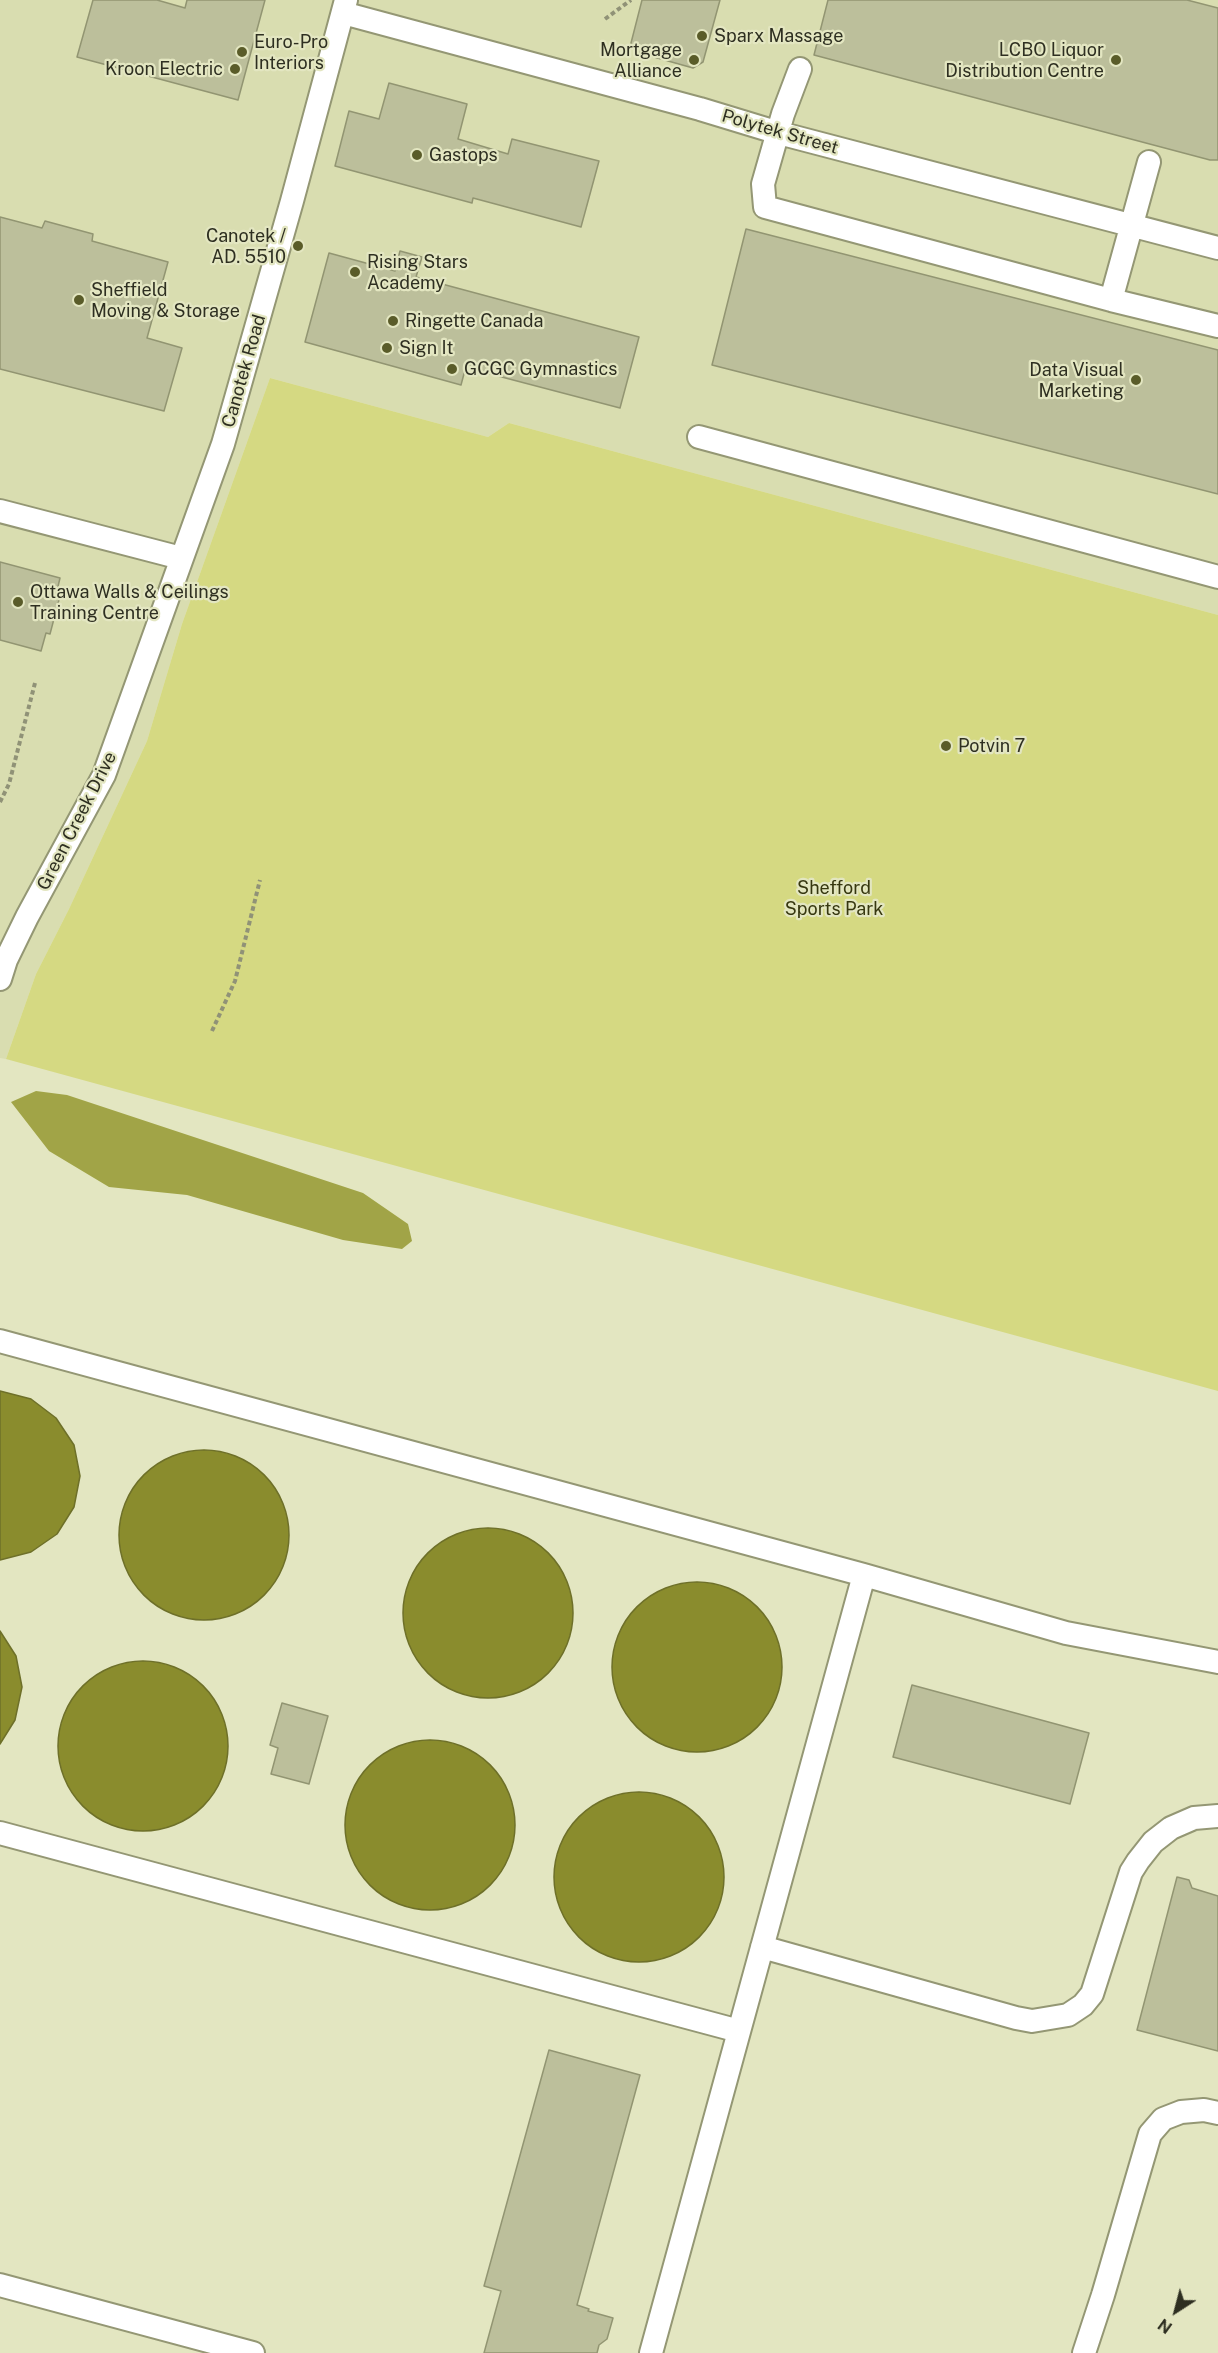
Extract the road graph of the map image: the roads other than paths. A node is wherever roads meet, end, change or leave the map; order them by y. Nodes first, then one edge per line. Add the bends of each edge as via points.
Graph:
1 (344, 6) edge
2 (800, 69) dead end
3 (779, 133) junction
4 (1149, 162) dead end
5 (1131, 224) junction
6 (1218, 248) edge
7 (1111, 300) junction
8 (1218, 326) edge
9 (699, 437) dead end
10 (0, 512) edge
11 (181, 558) junction
12 (1218, 577) edge
13 (0, 980) edge
14 (0, 1341) edge
15 (864, 1575) junction
16 (1218, 1662) edge
17 (1218, 1816) edge
18 (0, 1833) edge
19 (762, 1947) junction
20 (738, 2031) junction
21 (1218, 2113) edge
22 (0, 2285) edge
23 (253, 2353) edge
24 (651, 2353) edge
25 (1084, 2353) edge

1 - 3 street, Polytek Street
1 - 11 street, Canotek Road via 223,444
2 - 3 street
3 - 5 street, Polytek Street
3 - 7 street via 764,184 765,207
4 - 5 street
5 - 6 street, Polytek Street
5 - 7 street
7 - 8 street
9 - 12 street
10 - 11 street
11 - 13 street, Green Creek Drive via 104,775 27,917
14 - 15 street
15 - 16 street via 1066,1633
15 - 19 street
17 - 19 street via 1194,1818 1171,1828 1138,1861 1131,1872 1092,1994 1068,2015 1032,2021 1016,2018
18 - 20 street
19 - 20 street
20 - 24 street
21 - 25 street via 1181,2112 1163,2120 1150,2134
22 - 23 street

